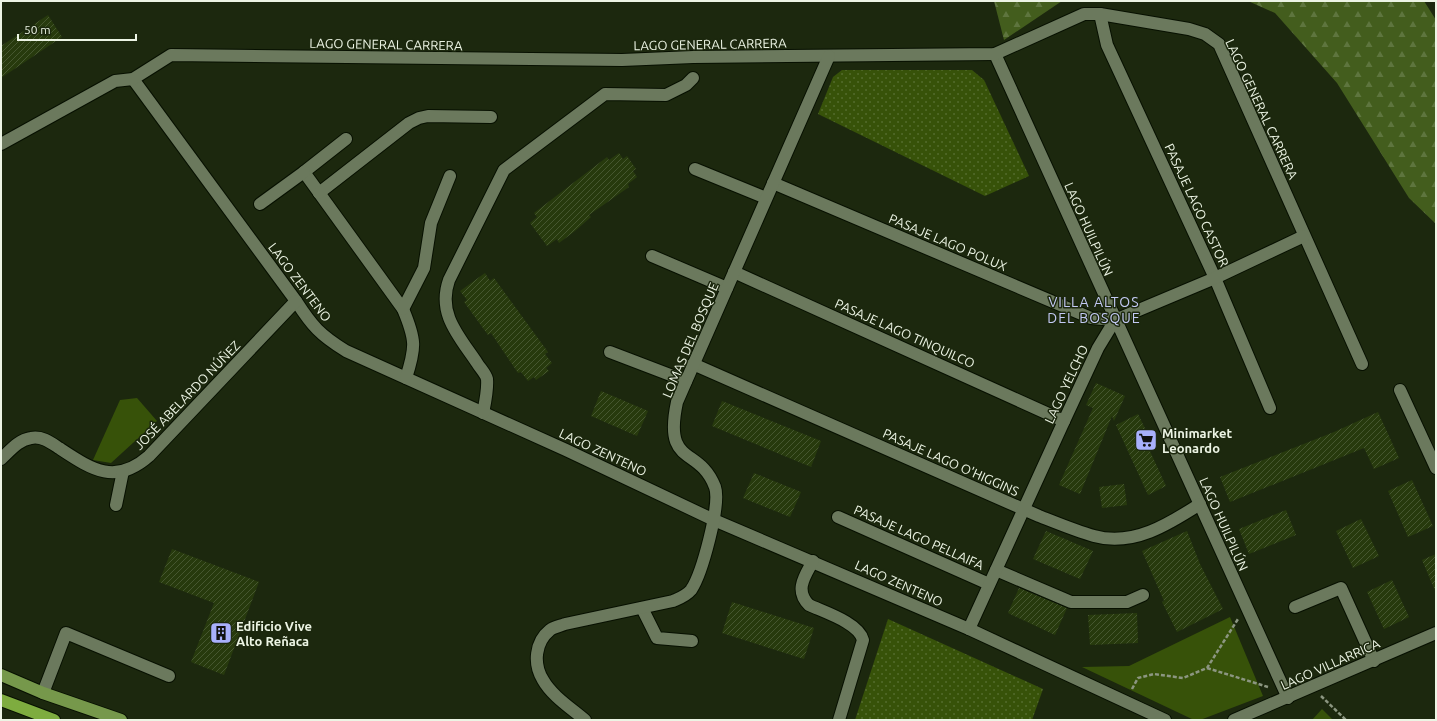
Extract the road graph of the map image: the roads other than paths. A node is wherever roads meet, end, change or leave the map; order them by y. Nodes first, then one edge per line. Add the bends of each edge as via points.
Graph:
1 (1100, 14) junction
2 (995, 54) junction
3 (829, 56) junction
4 (693, 57) junction
5 (133, 79) junction
6 (491, 117) dead end
7 (346, 139) dead end
8 (1, 144) edge
9 (695, 169) dead end
10 (304, 172) junction
11 (450, 176) dead end
12 (773, 183) junction
13 (319, 193) junction
14 (766, 198) junction
15 (260, 204) dead end
16 (1304, 236) junction
17 (652, 256) dead end
18 (734, 272) junction
19 (1215, 278) junction
20 (727, 288) junction
21 (296, 300) junction
22 (403, 309) junction
23 (1115, 320) junction
24 (610, 352) dead end
25 (693, 364) junction
26 (1362, 364) dead end
27 (406, 378) junction
28 (686, 381) junction
29 (1400, 390) dead end
30 (1270, 408) dead end
31 (483, 413) junction
32 (1064, 420) junction
33 (1, 459) edge
34 (1436, 468) edge
35 (123, 471) junction
36 (1200, 504) junction
37 (116, 505) dead end
38 (1025, 509) junction
39 (838, 516) dead end
40 (714, 520) junction
41 (813, 561) junction
42 (996, 570) junction
43 (989, 584) junction
44 (1143, 596) dead end
45 (1295, 607) dead end
46 (642, 608) junction
47 (969, 629) junction
48 (1436, 633) edge
49 (692, 641) dead end
50 (1374, 661) junction
51 (1, 675) edge
52 (168, 676) dead end
53 (43, 693) junction
54 (1286, 695) junction
55 (1, 700) edge
56 (54, 720) edge
57 (121, 720) edge
58 (585, 720) edge
59 (839, 720) edge
60 (1165, 720) edge
61 (1234, 720) edge

1 - 2 street, LAGO GENERAL CARRERA via 1084,14
1 - 16 street, LAGO GENERAL CARRERA via 1189,29 1205,34 1219,44
1 - 19 street, PASAJE LAGO CASTOR via 1107,45
2 - 3 street, LAGO GENERAL CARRERA
2 - 23 street, LAGO HUILPILÚN
3 - 4 street, LAGO GENERAL CARRERA
3 - 12 street, LOMAS DEL BOSQUE
4 - 5 street, LAGO GENERAL CARRERA via 622,60 171,55
4 - 31 street via 693,76 686,85 666,95 605,94 504,170 445,292 449,321 486,378
5 - 8 street, LAGO GENERAL CARRERA via 116,81
5 - 21 street, LAGO ZENTENO
6 - 13 street via 419,118
7 - 10 street
9 - 14 street
10 - 13 street
10 - 15 street
11 - 22 street via 430,223 424,268
12 - 14 street, LOMAS DEL BOSQUE
12 - 23 street, PASAJE LAGO POLUX via 1091,318
13 - 22 street
14 - 18 street, LOMAS DEL BOSQUE
16 - 19 street
16 - 26 street, LAGO GENERAL CARRERA
17 - 20 street
18 - 20 street, LOMAS DEL BOSQUE
18 - 32 street, PASAJE LAGO TINQUILCO
19 - 23 street
19 - 30 street, PASAJE LAGO CASTOR
20 - 25 street, LOMAS DEL BOSQUE
21 - 27 street, LAGO ZENTENO via 312,326 326,338 346,351
21 - 35 street, JOSÉ ABELARDO NÚÑEZ via 150,456 133,468
22 - 27 street via 413,334 415,348
23 - 32 street, LAGO YELCHO via 1098,348
23 - 36 street, LAGO HUILPILÚN
24 - 28 street
25 - 28 street, LOMAS DEL BOSQUE
25 - 38 street, PASAJE LAGO O'HIGGINS
27 - 31 street, LAGO ZENTENO
28 - 40 street, LOMAS DEL BOSQUE via 677,402 673,432 681,452 710,477 716,496
29 - 34 street
31 - 40 street, LAGO ZENTENO
32 - 38 street, LAGO YELCHO
33 - 35 street, JOSÉ ABELARDO NÚÑEZ via 24,440 37,438 49,441 89,468 106,472
35 - 37 street
36 - 38 street, PASAJE LAGO O'HIGGINS via 1152,530 1128,539 1096,537
36 - 54 street, LAGO HUILPILÚN
38 - 42 street, LAGO YELCHO
39 - 43 street, PASAJE LAGO PELLAIFA
40 - 41 street, LAGO ZENTENO
40 - 46 street, LOMAS DEL BOSQUE via 696,580 690,590 684,597
41 - 47 street, LAGO ZENTENO
41 - 59 street via 802,582 801,592 805,601 855,627 863,640
42 - 43 street, LAGO YELCHO
42 - 44 street via 1071,602 1127,602
43 - 47 street, LAGO YELCHO
45 - 50 street via 1341,588
46 - 49 street via 657,638
46 - 58 street, LOMAS DEL BOSQUE via 551,629 538,646 538,668 543,680
47 - 60 street, LAGO ZENTENO
48 - 50 street, LAGO VILLARRICA
50 - 54 street, LAGO VILLARRICA via 1312,688
51 - 53 main road
52 - 53 street via 66,633
53 - 57 main road
54 - 61 street, LAGO VILLARRICA
55 - 56 highway

